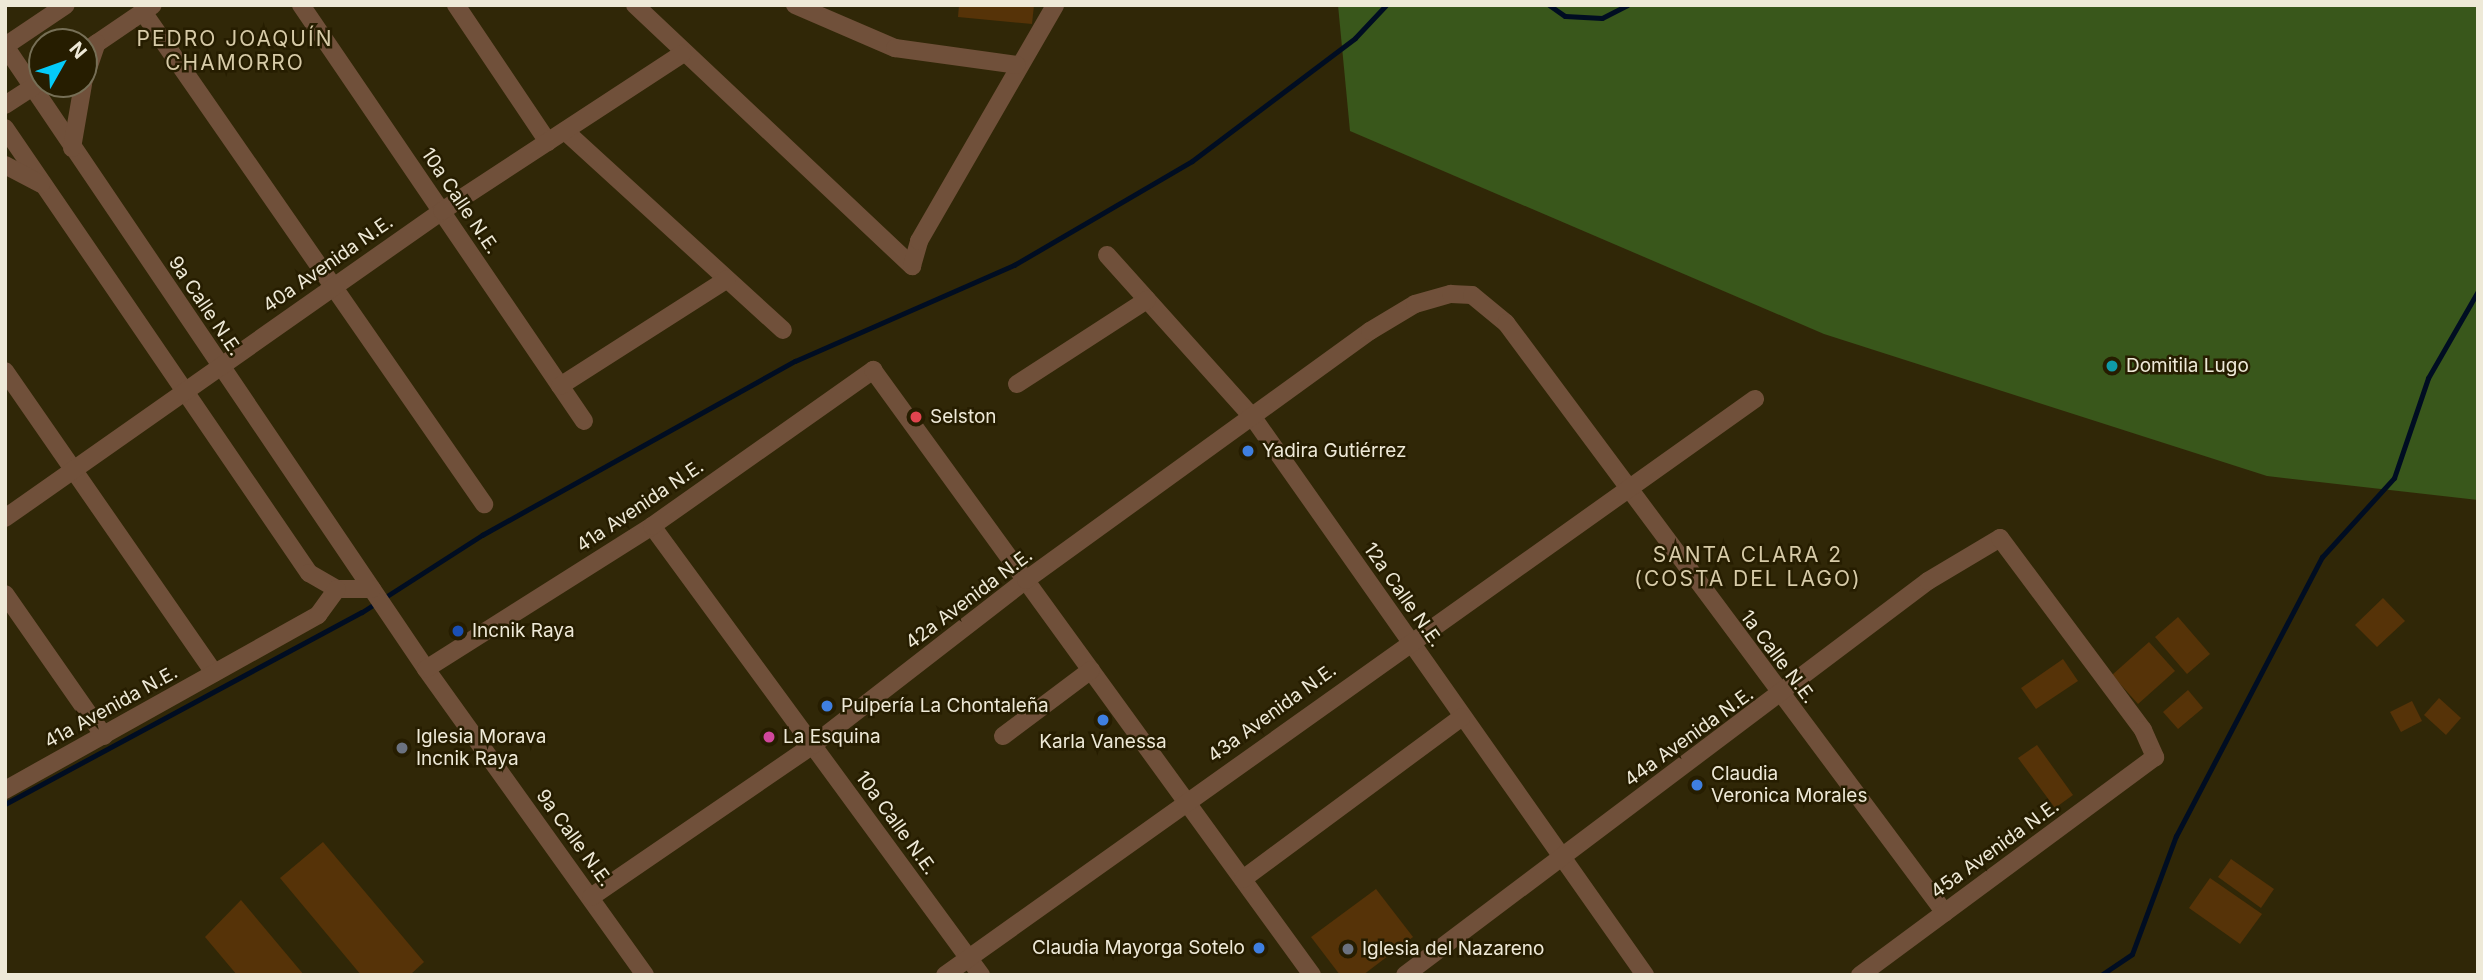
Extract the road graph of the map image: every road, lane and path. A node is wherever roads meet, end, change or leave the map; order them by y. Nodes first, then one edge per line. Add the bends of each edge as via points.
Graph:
1 (66, 5) edge
2 (301, 5) edge
3 (456, 5) edge
4 (635, 5) edge
5 (795, 5) edge
6 (1055, 5) edge
7 (148, 9) edge
8 (98, 43) edge
9 (5, 46) edge
10 (682, 54) junction
11 (1017, 65) junction
12 (28, 73) edge
13 (28, 90) edge
14 (45, 98) edge
15 (80, 98) edge
16 (5, 105) edge
17 (5, 128) edge
18 (565, 131) junction
19 (548, 142) junction
20 (72, 148) junction
21 (5, 165) edge
22 (47, 188) junction
23 (442, 211) junction
24 (1107, 255) dead end
25 (727, 279) junction
26 (332, 288) junction
27 (1147, 300) junction
28 (783, 330) dead end
29 (1370, 331) joint
30 (220, 366) junction
31 (5, 371) edge
32 (1017, 384) dead end
33 (560, 386) junction
34 (186, 392) junction
35 (1755, 399) dead end
36 (1254, 419) junction
37 (584, 421) dead end
38 (72, 470) junction
39 (1625, 488) junction
40 (484, 504) dead end
41 (5, 518) edge
42 (652, 526) junction
43 (1026, 580) junction
44 (337, 589) junction
45 (5, 594) edge
46 (377, 596) junction
47 (1408, 640) junction
48 (426, 670) junction
49 (1091, 670) junction
50 (214, 674) junction
51 (1780, 696) junction
52 (1462, 717) junction
53 (104, 736) junction
54 (1003, 736) dead end
55 (813, 745) junction
56 (2155, 757) joint
57 (5, 790) edge
58 (1185, 800) junction
59 (1559, 856) junction
60 (1242, 879) junction
61 (591, 897) junction
62 (1945, 913) junction
63 (969, 958) junction
64 (645, 975) edge
65 (945, 975) edge
66 (981, 975) edge
67 (1312, 975) edge
68 (1405, 975) edge
69 (1645, 975) edge
70 (1860, 975) edge

1 - 9 street
2 - 23 street, 10a Calle N.E.
3 - 19 street
4 - 10 street
5 - 11 street via 895,48
6 - 11 street
7 - 8 street
7 - 26 street
9 - 12 street, 9a Calle N.E.
10 - 11 street via 912,266 919,241
10 - 18 street, 40a Avenida N.E.
13 - 16 street
14 - 20 street, 9a Calle N.E.
15 - 20 street
17 - 22 street
18 - 19 street, 40a Avenida N.E.
18 - 25 street
19 - 23 street, 40a Avenida N.E.
20 - 30 street, 9a Calle N.E.
21 - 22 street
22 - 34 street
23 - 26 street, 40a Avenida N.E.
23 - 33 street, 10a Calle N.E.
24 - 27 street, 12a Calle N.E.
25 - 28 street
25 - 33 street
26 - 30 street, 40a Avenida N.E.
26 - 40 street
27 - 32 street
27 - 36 street, 12a Calle N.E.
29 - 36 street, 42a Avenida N.E.
29 - 39 street, 1a Calle N.E. via 1415,304 1451,294 1472,295 1506,323
30 - 34 street, 40a Avenida N.E.
30 - 46 street, 9a Calle N.E.
31 - 38 street
33 - 37 street, 10a Calle N.E.
34 - 38 street, 40a Avenida N.E.
34 - 44 street via 309,573
35 - 39 street, 43a Avenida N.E.
36 - 43 street, 42a Avenida N.E.
36 - 47 street, 12a Calle N.E.
38 - 41 street, 40a Avenida N.E.
38 - 50 street
39 - 47 street, 43a Avenida N.E.
39 - 51 street, 1a Calle N.E.
42 - 43 street, 41a Avenida N.E. via 873,370
42 - 48 street, 41a Avenida N.E.
42 - 55 street, 10a Calle N.E.
43 - 49 street
43 - 55 street, 42a Avenida N.E.
44 - 46 street
44 - 50 street, 41a Avenida N.E. via 318,615
45 - 53 street
46 - 48 street, 9a Calle N.E.
47 - 52 street, 12a Calle N.E.
47 - 58 street, 43a Avenida N.E.
48 - 61 street, 9a Calle N.E.
49 - 54 street
49 - 58 street
50 - 53 street, 41a Avenida N.E.
51 - 56 street, 44a Avenida N.E. via 1928,581 2000,538 2143,730
51 - 59 street, 44a Avenida N.E.
51 - 62 street, 1a Calle N.E.
52 - 59 street, 12a Calle N.E.
52 - 60 street
53 - 57 street, 41a Avenida N.E.
55 - 61 street, 42a Avenida N.E.
55 - 63 street, 10a Calle N.E.
56 - 62 street, 45a Avenida N.E.
58 - 60 street
58 - 63 street, 43a Avenida N.E.
59 - 68 street, 44a Avenida N.E.
59 - 69 street, 12a Calle N.E.
60 - 67 street
61 - 64 street, 9a Calle N.E.
62 - 70 street, 45a Avenida N.E.
63 - 65 street, 43a Avenida N.E.
63 - 66 street, 10a Calle N.E.

